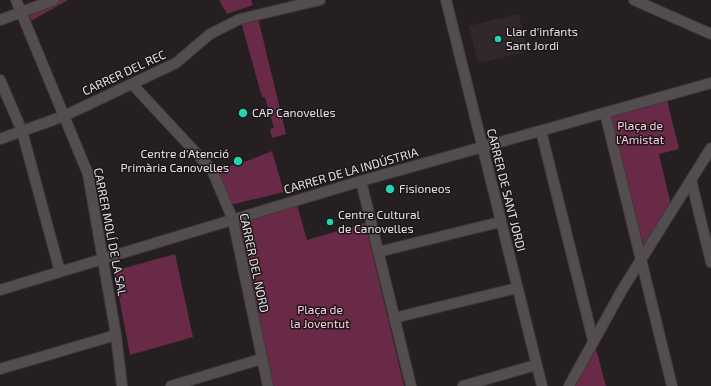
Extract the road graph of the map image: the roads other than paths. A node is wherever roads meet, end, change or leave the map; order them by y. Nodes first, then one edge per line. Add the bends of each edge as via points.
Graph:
1 (16, 0) edge
2 (54, 0) edge
3 (320, 0) edge
4 (446, 0) edge
5 (634, 0) edge
6 (21, 14) junction
7 (0, 20) edge
8 (711, 34) edge
9 (0, 80) edge
10 (711, 83) edge
11 (132, 84) junction
12 (605, 113) junction
13 (64, 116) junction
14 (22, 131) junction
15 (540, 131) junction
16 (0, 139) edge
17 (481, 147) junction
18 (711, 148) edge
19 (691, 180) junction
20 (361, 181) junction
21 (232, 220) junction
22 (500, 222) junction
23 (378, 252) junction
24 (103, 260) junction
25 (640, 261) junction
26 (711, 262) edge
27 (60, 272) junction
28 (517, 288) junction
29 (0, 290) edge
30 (394, 318) junction
31 (116, 335) junction
32 (593, 340) junction
33 (261, 360) junction
34 (536, 365) junction
35 (0, 369) edge
36 (122, 386) edge
37 (171, 386) edge
38 (268, 386) edge
39 (411, 386) edge
40 (463, 386) edge
41 (542, 386) edge
42 (569, 386) edge
43 (672, 386) edge

1 - 6 street, CARRER MOLÍ DE LA SAL
2 - 6 street
3 - 11 street, CARRER DEL REC via 240,19 210,34 176,63
4 - 17 street, CARRER DE SANT JORDI
5 - 8 street
6 - 7 street
6 - 13 street, CARRER MOLÍ DE LA SAL
9 - 14 street
10 - 12 street, CARRER DE LA INDÚSTRIA
11 - 13 street, CARRER DEL REC
11 - 21 street, CARRER DEL NORD via 212,170
12 - 15 street, CARRER DE LA INDÚSTRIA
12 - 25 street
13 - 14 street, CARRER DEL REC
13 - 24 street, CARRER MOLÍ DE LA SAL via 88,174
14 - 16 street, CARRER DEL REC
14 - 27 street
15 - 17 street, CARRER DE LA INDÚSTRIA
15 - 32 street
17 - 20 street, CARRER DE LA INDÚSTRIA
17 - 22 street, CARRER DE SANT JORDI
18 - 19 street
19 - 25 street
19 - 26 street
20 - 21 street, CARRER DE LA INDÚSTRIA
20 - 23 street
21 - 24 street, CARRER DE LA INDÚSTRIA
21 - 33 street, CARRER DEL NORD
22 - 23 street
22 - 28 street, CARRER DE SANT JORDI
23 - 30 street
24 - 27 street, CARRER DE LA INDÚSTRIA
24 - 31 street, CARRER MOLÍ DE LA SAL
25 - 32 street
25 - 43 street
27 - 29 street, CARRER DE LA INDÚSTRIA
28 - 30 street
28 - 34 street, CARRER DE SANT JORDI
30 - 39 street
31 - 35 street
31 - 36 street, CARRER MOLÍ DE LA SAL
32 - 42 street
33 - 37 street
33 - 38 street, CARRER DEL NORD
34 - 40 street
34 - 41 street, CARRER DE SANT JORDI

